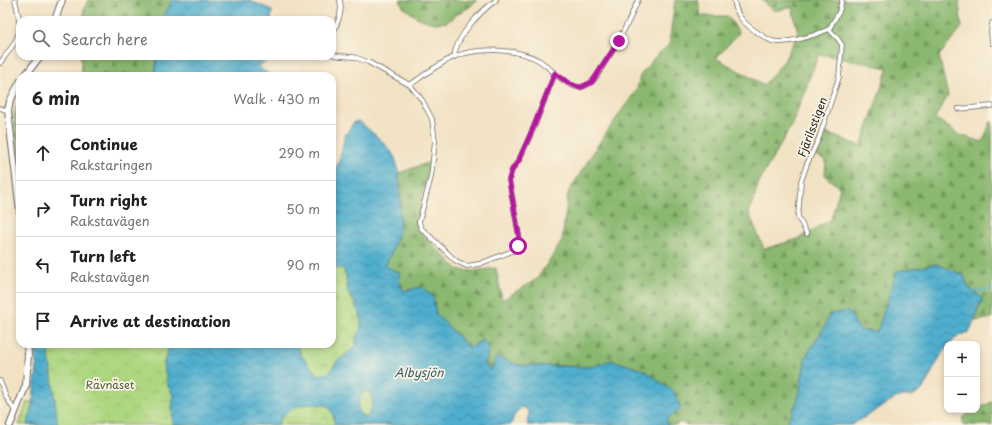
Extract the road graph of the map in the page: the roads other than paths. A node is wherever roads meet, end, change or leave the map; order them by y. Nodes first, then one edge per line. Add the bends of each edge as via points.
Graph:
1 (15, 0) edge
2 (62, 0) edge
3 (340, 0) edge
4 (496, 0) edge
5 (638, 0) edge
6 (734, 0) edge
7 (842, 0) edge
8 (18, 16) edge
9 (56, 16) edge
10 (992, 23) edge
11 (336, 26) edge
12 (830, 30) junction
13 (16, 41) edge
14 (992, 43) edge
15 (336, 55) edge
16 (454, 57) junction
17 (37, 60) edge
18 (0, 63) edge
19 (28, 72) edge
20 (555, 73) junction
21 (410, 85) junction
22 (16, 90) edge
23 (992, 106) edge
24 (0, 108) edge
25 (958, 109) dead end
26 (8, 112) junction
27 (16, 178) edge
28 (807, 234) dead end
29 (27, 348) edge
30 (0, 381) edge
31 (15, 411) junction
32 (10, 425) edge

1 - 8 street
2 - 9 street
3 - 11 street via 341,12
4 - 16 street via 473,22 455,50
5 - 20 street via 619,41 592,82 578,87
6 - 12 street via 739,16 749,26 773,41 787,42
7 - 12 street
10 - 14 street
12 - 28 street, Fjärilsstigen via 842,45 839,77 819,138 801,181 798,217
13 - 18 street
15 - 21 street via 354,57 368,62
16 - 20 street via 488,51 515,52 539,61
16 - 21 street
17 - 19 street
20 - 21 street via 509,180 519,236 518,246 508,254 467,266 456,261 421,228 419,222 431,177 435,141 432,119
22 - 26 street
23 - 25 street
24 - 26 street
26 - 27 street
29 - 31 street via 26,385
30 - 31 street
31 - 32 street

